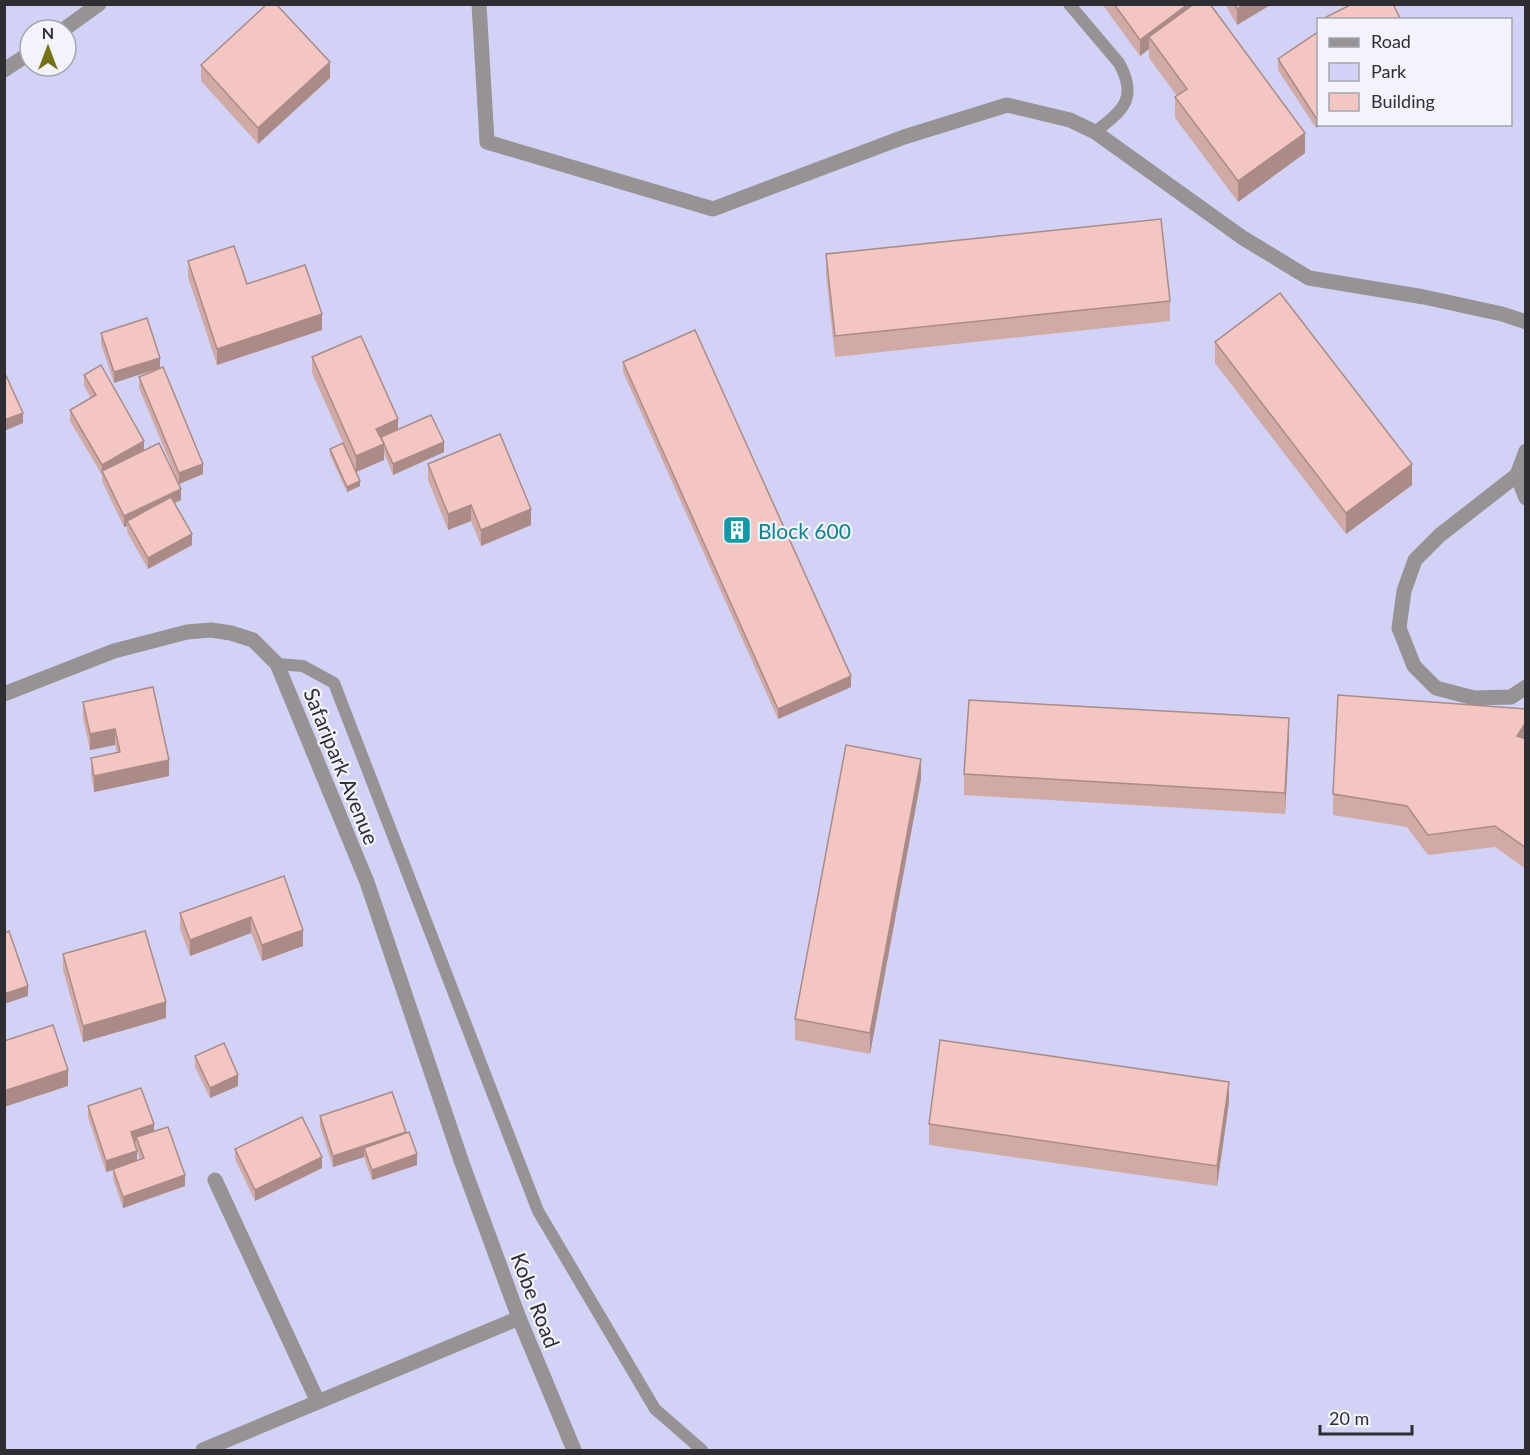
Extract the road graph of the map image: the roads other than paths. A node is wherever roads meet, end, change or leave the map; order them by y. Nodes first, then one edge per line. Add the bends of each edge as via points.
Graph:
1 (99, 4) edge
2 (479, 4) edge
3 (1069, 4) edge
4 (78, 19) edge
5 (18, 61) edge
6 (4, 70) edge
7 (1095, 132) junction
8 (1526, 322) edge
9 (1526, 451) edge
10 (1517, 475) junction
11 (1526, 498) edge
12 (277, 664) junction
13 (1526, 687) edge
14 (4, 694) edge
15 (462, 1163) joint
16 (215, 1180) dead end
17 (519, 1318) junction
18 (318, 1402) junction
19 (203, 1450) edge
20 (574, 1450) edge
21 (702, 1450) edge

1 - 4 street
2 - 7 street via 487,142 713,209 904,136 1007,105 1070,120
3 - 7 lane via 1124,70 1128,88 1128,97 1119,113
5 - 6 street
7 - 8 street via 1243,238 1309,278 1424,297
9 - 10 street
10 - 11 street
10 - 13 street via 1415,560 1404,591 1399,628 1414,666 1436,688 1474,698 1511,697
12 - 14 street, Safaripark Avenue via 253,640 211,630 187,632 114,651
12 - 15 street, Safaripark Avenue via 367,882
12 - 21 lane via 303,666 334,683 538,1211 655,1408
15 - 17 street, Kobe Road
16 - 18 street
17 - 18 street
17 - 20 street, Kobe Road
18 - 19 street

